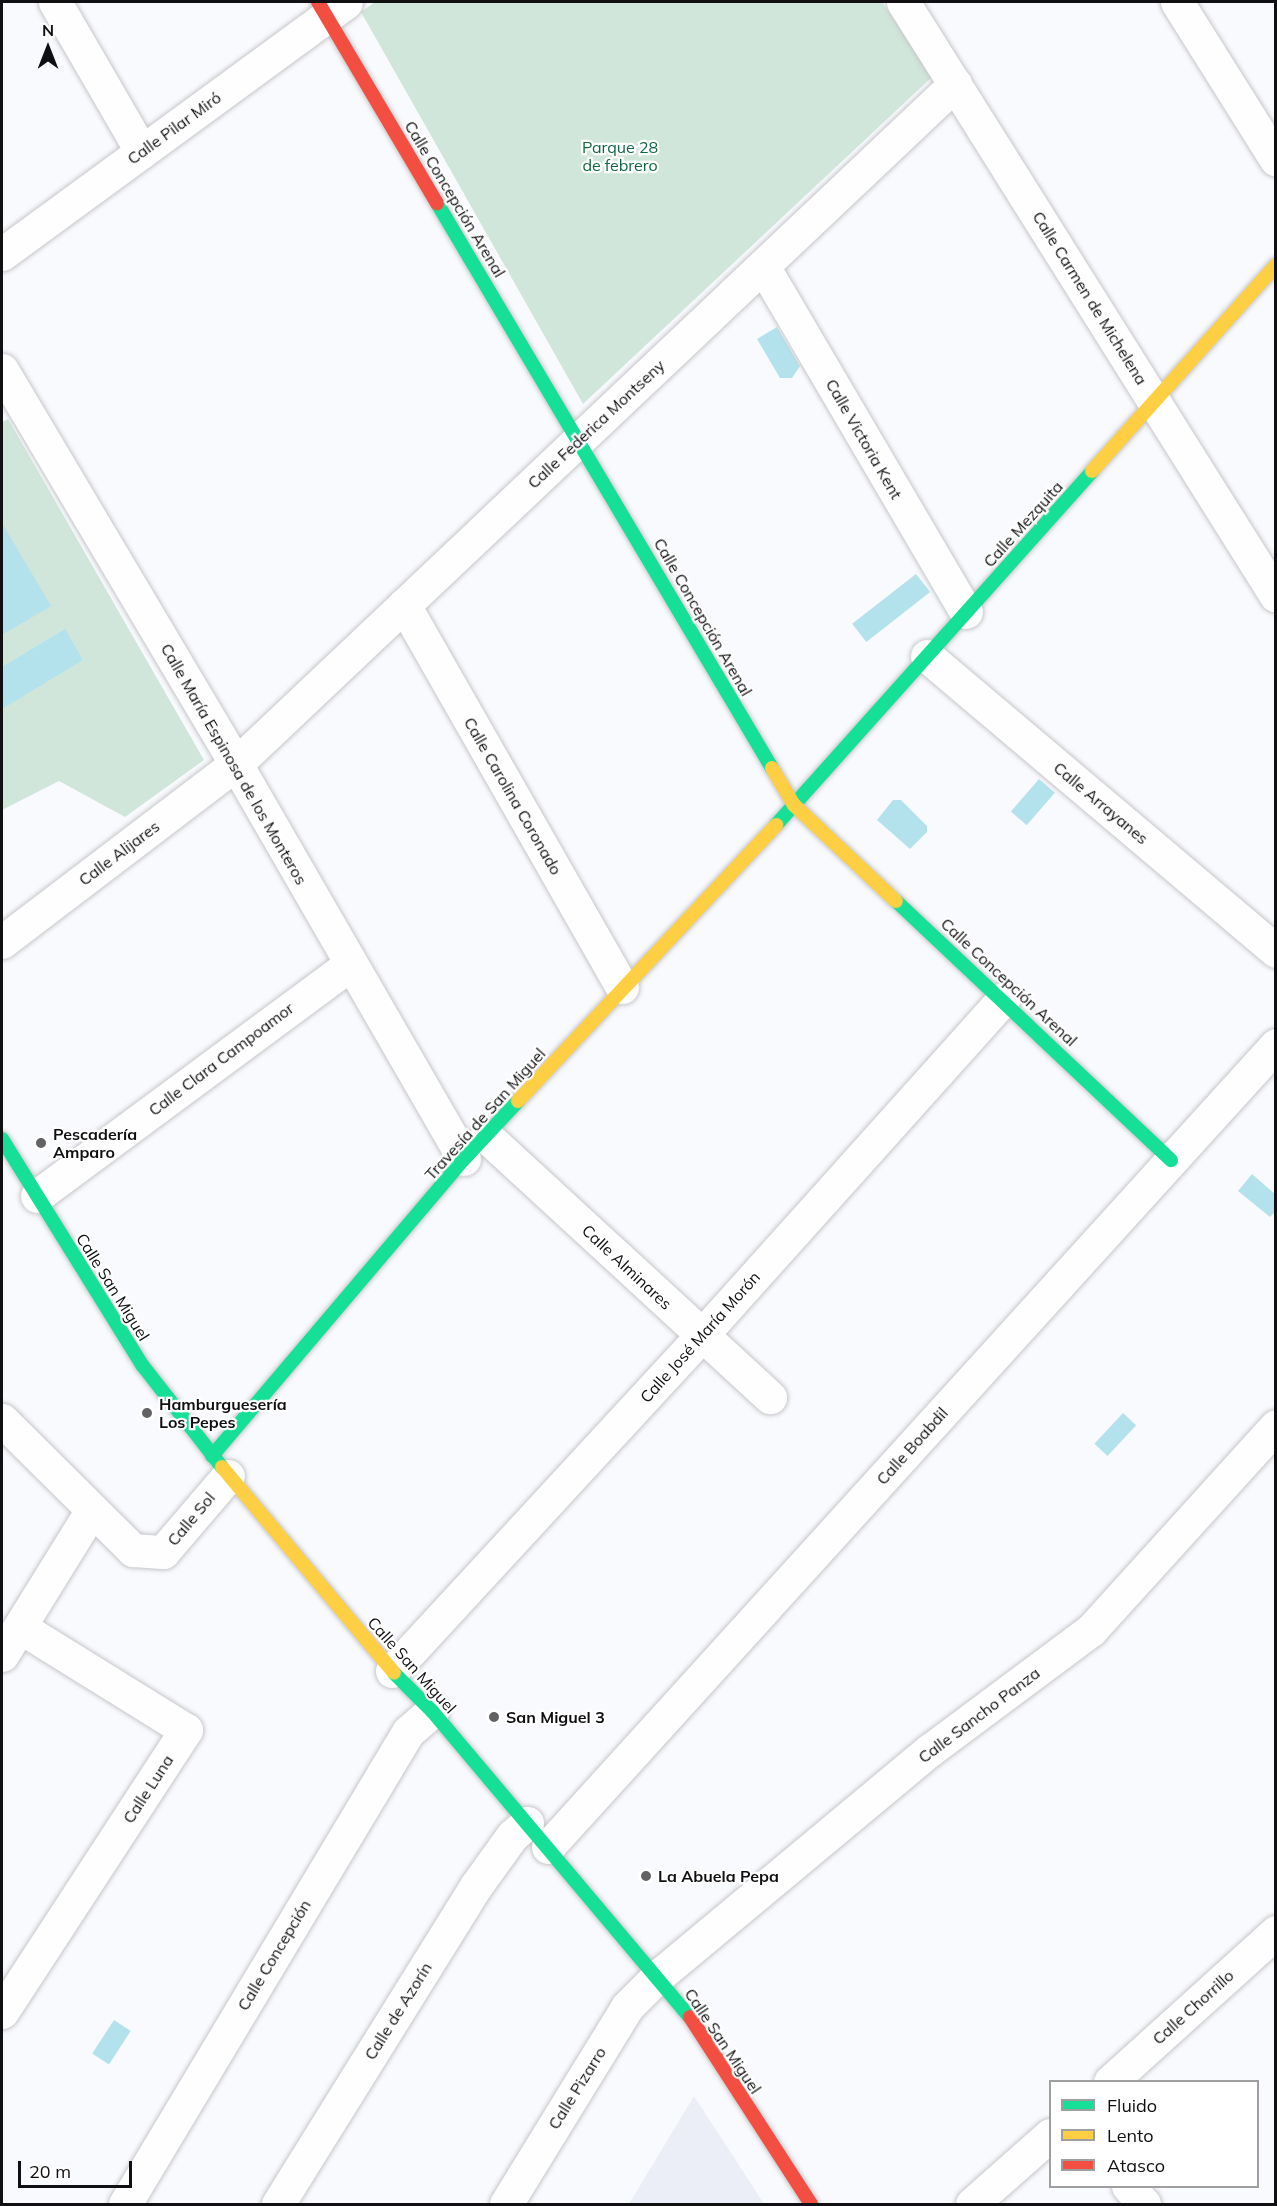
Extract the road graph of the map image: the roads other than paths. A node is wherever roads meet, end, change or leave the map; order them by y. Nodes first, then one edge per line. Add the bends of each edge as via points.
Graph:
1 (55, 2) edge
2 (903, 2) edge
3 (1177, 2) edge
4 (330, 6) edge
5 (955, 84) junction
6 (142, 152) junction
7 (1275, 160) edge
8 (2, 254) edge
9 (1275, 265) edge
10 (763, 266) junction
11 (2, 370) edge
12 (1154, 401) junction
13 (580, 440) junction
14 (1275, 596) edge
15 (404, 605) junction
16 (966, 612) junction
17 (927, 656) junction
18 (236, 764) junction
19 (794, 805) junction
20 (2, 942) edge
21 (1275, 951) edge
22 (349, 965) junction
23 (622, 987) junction
24 (1004, 999) junction
25 (1275, 1045) edge
26 (486, 1136) junction
27 (4, 1152) edge
28 (464, 1160) junction
29 (1171, 1160) junction
30 (37, 1196) junction
31 (701, 1336) junction
32 (770, 1397) dead end
33 (2, 1420) edge
34 (1275, 1426) edge
35 (220, 1466) junction
36 (92, 1510) junction
37 (20, 1627) junction
38 (2, 1655) edge
39 (392, 1671) junction
40 (432, 1711) junction
41 (537, 1835) junction
42 (1275, 1932) edge
43 (656, 1978) junction
44 (2, 2012) edge
45 (1112, 2080) edge
46 (1049, 2136) edge
47 (1129, 2188) edge
48 (124, 2205) edge
49 (278, 2205) edge
50 (506, 2205) edge
51 (811, 2205) edge
52 (972, 2205) edge
53 (1144, 2205) edge

1 - 6 street
2 - 5 street, Calle Carmen de Michelena
3 - 7 street
4 - 6 street, Calle Pilar Miró
4 - 13 street, Calle Concepción Arenal
5 - 10 street, Calle Federica Montseny
5 - 12 street, Calle Carmen de Michelena
6 - 8 street, Calle Pilar Miró
9 - 12 street, Calle Mezquita
10 - 13 street, Calle Federica Montseny
10 - 16 street, Calle Victoria Kent
11 - 18 street, Calle María Espinosa de los Monteros
12 - 14 street, Calle Carmen de Michelena
12 - 16 street, Calle Mezquita
13 - 15 street, Calle Federica Montseny
13 - 19 street, Calle Concepción Arenal
15 - 18 street, Calle Federica Montseny
15 - 23 street, Calle Carolina Coronado
16 - 17 street, Calle Mezquita
17 - 19 street, Calle Mezquita
17 - 21 street, Calle Arrayanes
18 - 20 street, Calle Alijares
18 - 22 street, Calle María Espinosa de los Monteros
19 - 23 street, Travesía de San Miguel
19 - 24 street, Calle Concepción Arenal
22 - 28 street, Calle María Espinosa de los Monteros
22 - 30 street, Calle Clara Campoamor
23 - 26 street, Travesía de San Miguel
24 - 29 street, Calle Concepción Arenal
24 - 31 street, Calle José María Morón
25 - 29 street, Calle Boabdil
26 - 28 street, Travesía de San Miguel
26 - 31 street, Calle Alminares
27 - 30 street, Calle San Miguel
28 - 35 street, Travesía de San Miguel
29 - 41 street, Calle Boabdil
30 - 35 street, Calle San Miguel via 143,1366
31 - 32 street, Calle Alminares
31 - 39 street, Calle José María Morón
33 - 36 street, Calle Sol
34 - 43 street, Calle Sancho Panza via 1091,1630 930,1750
35 - 36 street, Calle Sol via 163,1552 133,1550
35 - 39 street, Calle San Miguel
36 - 37 street
37 - 38 street
37 - 44 street, Calle Luna via 186,1730
39 - 40 street, Calle San Miguel
40 - 41 street, Calle San Miguel
40 - 48 street, Calle Concepción via 408,1732
41 - 43 street, Calle San Miguel
41 - 49 street, Calle de Azorín via 512,1836 476,1886
42 - 45 street, Calle Chorrillo
43 - 50 street, Calle Pizarro via 627,2007
43 - 51 street, Calle San Miguel via 679,2000
46 - 52 street
47 - 53 street

